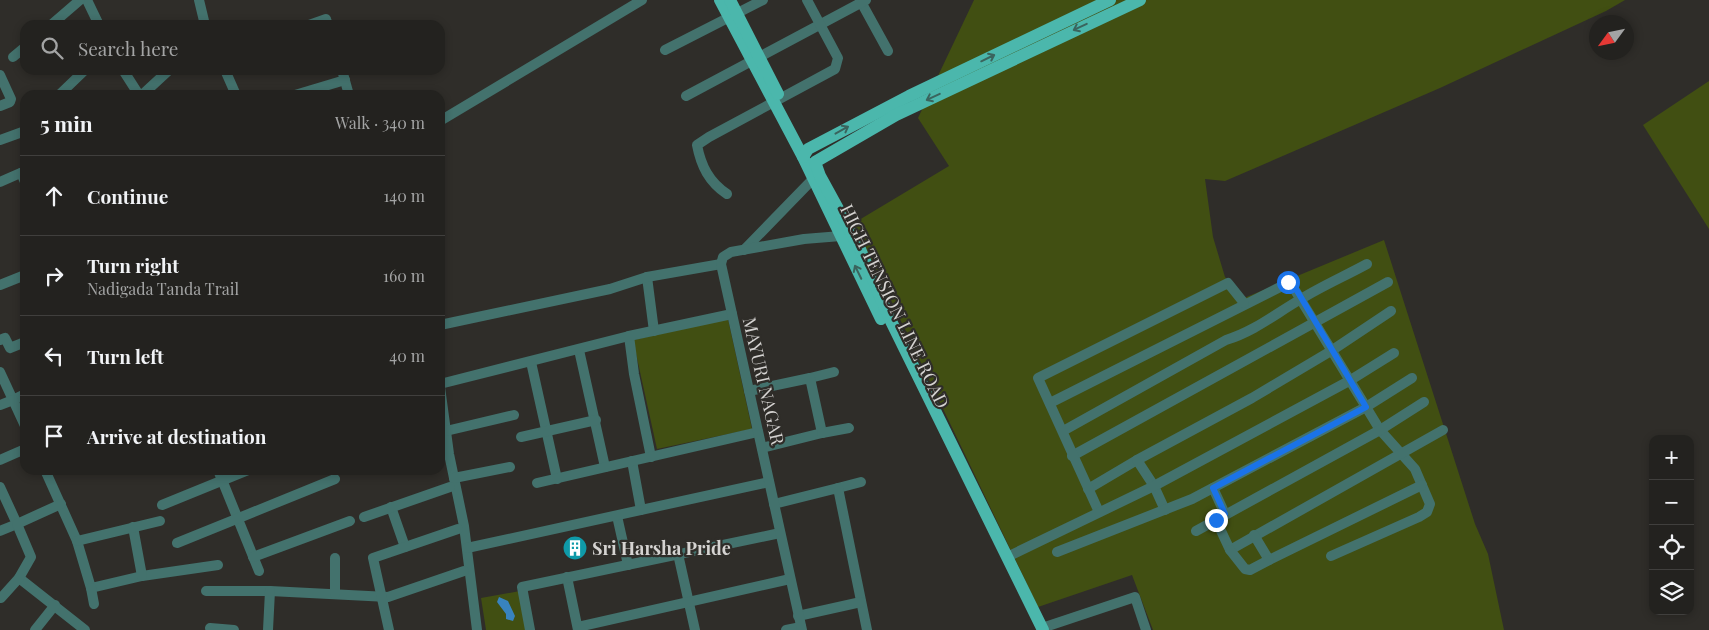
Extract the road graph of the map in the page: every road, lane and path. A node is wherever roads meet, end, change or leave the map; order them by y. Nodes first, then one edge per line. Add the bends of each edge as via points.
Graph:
1 (80, 0) edge
2 (87, 0) edge
3 (199, 0) edge
4 (642, 0) edge
5 (720, 0) edge
6 (730, 0) edge
7 (762, 0) edge
8 (807, 0) edge
9 (1110, 0) edge
10 (1140, 0) edge
11 (862, 1) edge
12 (1096, 13) junction
13 (733, 15) junction
14 (57, 20) edge
15 (97, 20) edge
16 (204, 20) edge
17 (820, 24) junction
18 (665, 50) dead end
19 (20, 51) edge
20 (888, 51) dead end
21 (13, 57) dead end
22 (756, 60) junction
23 (0, 75) edge
24 (80, 75) edge
25 (127, 75) edge
26 (164, 75) edge
27 (227, 75) edge
28 (343, 75) edge
29 (64, 90) edge
30 (138, 90) edge
31 (147, 90) edge
32 (234, 90) edge
33 (317, 90) edge
34 (348, 90) edge
35 (686, 96) dead end
36 (777, 102) junction
37 (0, 106) edge
38 (445, 118) edge
39 (20, 133) edge
40 (0, 140) edge
41 (805, 153) junction
42 (20, 176) edge
43 (813, 179) junction
44 (0, 182) edge
45 (727, 194) dead end
46 (846, 234) junction
47 (743, 250) junction
48 (721, 264) junction
49 (1367, 264) dead end
50 (20, 277) edge
51 (647, 277) junction
52 (1388, 282) dead end
53 (0, 285) edge
54 (1300, 299) junction
55 (1244, 303) junction
56 (1391, 311) dead end
57 (732, 314) junction
58 (445, 324) edge
59 (1315, 324) junction
60 (654, 331) junction
61 (629, 336) junction
62 (0, 340) edge
63 (20, 344) edge
64 (579, 350) junction
65 (1331, 352) junction
66 (1394, 352) dead end
67 (530, 362) junction
68 (0, 372) edge
69 (834, 372) dead end
70 (810, 378) junction
71 (1412, 378) dead end
72 (1349, 381) junction
73 (445, 384) edge
74 (749, 391) junction
75 (20, 396) edge
76 (13, 400) junction
77 (1424, 402) dead end
78 (1050, 403) junction
79 (0, 405) edge
80 (928, 405) junction
81 (1366, 407) junction
82 (20, 415) edge
83 (514, 415) dead end
84 (596, 420) junction
85 (445, 423) edge
86 (849, 428) dead end
87 (548, 430) junction
88 (1380, 430) junction
89 (1443, 430) dead end
90 (446, 431) junction
91 (758, 432) junction
92 (1063, 432) junction
93 (822, 433) junction
94 (521, 437) dead end
95 (762, 448) junction
96 (20, 451) edge
97 (1400, 454) junction
98 (1072, 456) junction
99 (651, 457) junction
100 (0, 460) edge
101 (1137, 460) junction
102 (632, 461) junction
103 (510, 466) dead end
104 (605, 467) junction
105 (47, 475) edge
106 (220, 475) edge
107 (236, 475) edge
108 (336, 479) dead end
109 (557, 479) junction
110 (222, 481) junction
111 (770, 482) junction
112 (861, 482) dead end
113 (452, 483) junction
114 (537, 483) dead end
115 (1422, 485) junction
116 (1154, 486) junction
117 (0, 487) edge
118 (838, 488) junction
119 (1213, 488) junction
120 (1088, 489) junction
121 (61, 504) junction
122 (774, 504) junction
123 (162, 505) dead end
124 (391, 507) junction
125 (641, 510) junction
126 (1165, 510) junction
127 (1099, 512) junction
128 (617, 516) junction
129 (364, 517) dead end
130 (1220, 517) junction
131 (237, 519) junction
132 (160, 521) dead end
133 (350, 521) dead end
134 (17, 524) junction
135 (133, 528) junction
136 (458, 529) dead end
137 (0, 531) edge
138 (1196, 531) dead end
139 (780, 533) junction
140 (1254, 535) junction
141 (76, 541) junction
142 (177, 543) dead end
143 (405, 547) junction
144 (467, 548) junction
145 (1230, 550) junction
146 (1057, 552) dead end
147 (678, 554) junction
148 (1331, 556) dead end
149 (253, 557) junction
150 (1007, 557) junction
151 (335, 558) dead end
152 (1269, 560) junction
153 (218, 565) dead end
154 (628, 565) junction
155 (259, 571) dead end
156 (464, 571) dead end
157 (142, 576) junction
158 (567, 577) junction
159 (19, 578) junction
160 (790, 579) junction
161 (91, 588) junction
162 (206, 590) dead end
163 (270, 591) junction
164 (335, 594) junction
165 (381, 597) junction
166 (0, 598) edge
167 (689, 602) junction
168 (861, 602) junction
169 (94, 604) dead end
170 (55, 605) junction
171 (798, 616) junction
172 (210, 628) dead end
173 (578, 628) edge
174 (801, 628) edge
175 (1040, 629) edge
176 (35, 630) edge
177 (85, 630) edge
178 (234, 630) edge
179 (268, 630) edge
180 (389, 630) edge
181 (477, 630) edge
182 (530, 630) edge
183 (695, 630) edge
184 (786, 630) edge
185 (867, 630) edge
186 (1146, 630) edge

1 - 14 street
2 - 15 street
3 - 16 street
4 - 38 street
5 - 13 main road
6 - 13 main road
7 - 13 street
8 - 17 street
9 - 12 main road
10 - 12 main road
11 - 17 street
11 - 20 street
41 -> 12 main road via 909,96
12 -> 46 main road via 817,159 814,166
13 - 18 street
13 - 22 main road
17 - 22 street
17 - 36 street via 838,58 837,68
19 - 21 street
22 - 35 street
22 - 36 main road, HIGH TENSION LINE ROAD
23 - 37 street via 11,99
24 - 29 street
25 - 30 street
26 - 31 street
27 - 32 street
28 - 33 street
28 - 34 street
36 - 41 main road, HIGH TENSION LINE ROAD
36 - 45 street via 697,145 708,177
39 - 40 street
41 - 43 main road, HIGH TENSION LINE ROAD
42 - 44 street
43 - 46 main road, HIGH TENSION LINE ROAD
43 - 47 street
46 - 47 street
46 - 80 main road, HIGH TENSION LINE ROAD via 887,313
47 - 48 street via 726,254
48 - 51 street
48 - 57 street, MAYURI NAGAR
49 - 54 street
50 - 53 street
51 - 58 street
51 - 60 street
52 - 59 street
54 - 55 street via 1293,284 1288,282
54 - 59 street
54 - 92 street via 1269,321 1226,340
55 - 78 street
55 - 78 street via 1228,283 1038,378
56 - 65 street
57 - 60 street
57 - 74 street, MAYURI NAGAR
59 - 65 street
59 - 98 street
60 - 61 street
61 - 64 street
61 - 99 street
62 - 63 street via 5,338 10,348
64 - 67 street
64 - 84 street
65 - 72 street
65 - 101 street
66 - 72 street
67 - 73 street
67 - 87 street
68 - 76 street
69 - 70 street
70 - 74 street
70 - 93 street
71 - 81 street
72 - 81 street
72 - 116 street
74 - 91 street, MAYURI NAGAR
75 - 76 street
76 - 79 street
76 - 82 street
77 - 88 street
78 - 92 street
80 - 150 main road, HIGH TENSION LINE ROAD
80 - 175 main road, HIGH TENSION LINE ROAD
81 - 88 street
81 - 119 street
83 - 90 street
84 - 87 street
84 - 104 street
85 - 90 street
86 - 93 street
87 - 94 street
87 - 109 street
88 - 97 street
88 - 130 street
89 - 97 street
90 - 113 street
91 - 95 street, MAYURI NAGAR
91 - 99 street
92 - 98 street
93 - 95 street
95 - 111 street, MAYURI NAGAR
96 - 100 street
97 - 115 street via 1415,469
97 - 140 street
98 - 120 street
99 - 102 street
101 - 116 street
101 - 120 street
102 - 104 street
102 - 125 street
103 - 113 street
104 - 109 street
105 - 121 street
106 - 110 street
107 - 110 street
108 - 131 street
109 - 114 street
110 - 123 street
110 - 131 street
111 - 122 street, MAYURI NAGAR
111 - 125 street
112 - 118 street
113 - 124 street
113 - 144 street
115 - 148 street via 1429,498 1427,512
115 - 152 street
116 - 126 street
116 - 127 street
117 - 134 street
118 - 122 street
118 - 168 street
119 - 126 street
119 - 130 street
120 - 127 street
121 - 134 street
121 - 141 street
122 - 139 street, MAYURI NAGAR
124 - 129 street
124 - 143 street
125 - 128 street
126 - 146 street
127 - 150 street
128 - 144 street
128 - 154 street
130 - 138 street
130 - 145 street
131 - 142 street
131 - 149 street
132 - 135 street
133 - 149 street
134 - 137 street
134 - 159 street via 31,557
135 - 141 street
135 - 157 street
136 - 143 street
139 - 147 street
139 - 160 street, MAYURI NAGAR
140 - 145 street
140 - 152 street
141 - 161 street
143 - 165 street via 373,558
144 - 181 street
145 - 152 street via 1245,569 1250,570
147 - 154 street
147 - 167 street
149 - 155 street
150 - 175 main road, HIGH TENSION LINE ROAD
151 - 164 street
153 - 157 street
154 - 158 street
156 - 165 street via 396,595
157 - 161 street
158 - 173 street
158 - 182 street via 522,587
159 - 166 street
159 - 170 street
160 - 167 street
160 - 171 street, MAYURI NAGAR
161 - 169 street
162 - 163 street
163 - 164 street
163 - 179 street
164 - 165 street
165 - 180 street
167 - 173 street
167 - 183 street
168 - 171 street
168 - 185 street
170 - 176 street
170 - 177 street
171 - 174 street, MAYURI NAGAR
172 - 178 street
174 - 184 street
175 - 186 street via 1135,597

